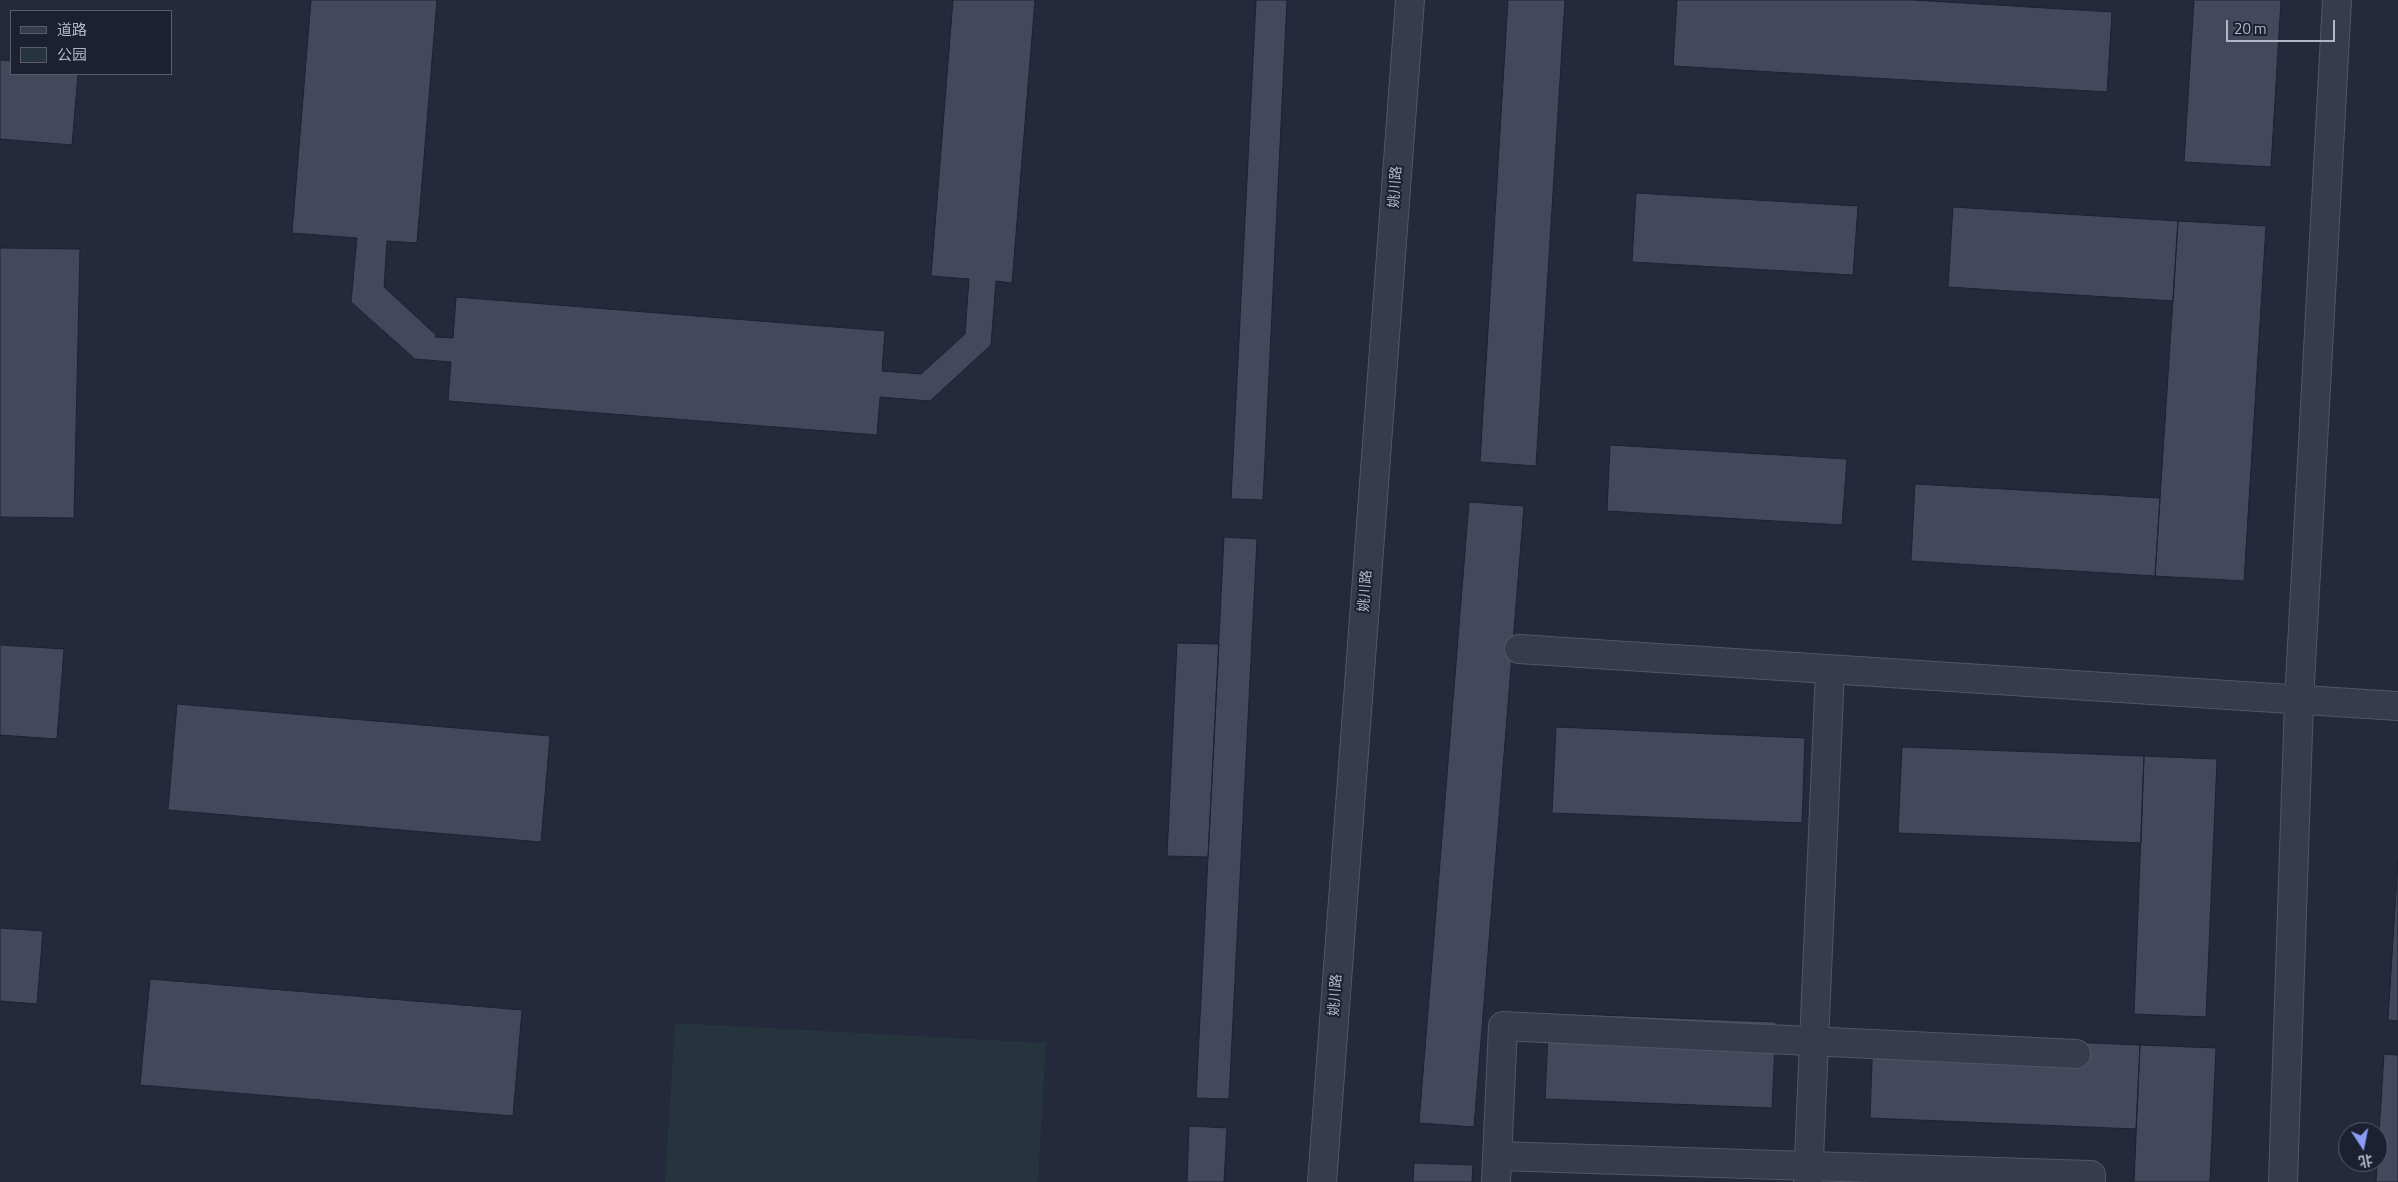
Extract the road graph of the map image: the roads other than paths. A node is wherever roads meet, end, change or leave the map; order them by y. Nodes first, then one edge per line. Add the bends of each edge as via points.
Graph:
1 (1410, 0) edge
2 (2337, 0) edge
3 (1520, 650) dead end
4 (1830, 670) junction
5 (2299, 701) junction
6 (2398, 706) edge
7 (1814, 1040) junction
8 (2076, 1054) dead end
9 (1496, 1169) edge
10 (1322, 1182) edge
11 (1808, 1182) edge
12 (2091, 1182) edge
13 (2283, 1182) edge

1 - 10 street, 姚川路
2 - 5 street
3 - 4 street
4 - 5 street
4 - 7 street
5 - 6 street
5 - 13 street
7 - 8 street
7 - 9 street via 1503,1026
7 - 11 street
9 - 12 street via 2091,1175

